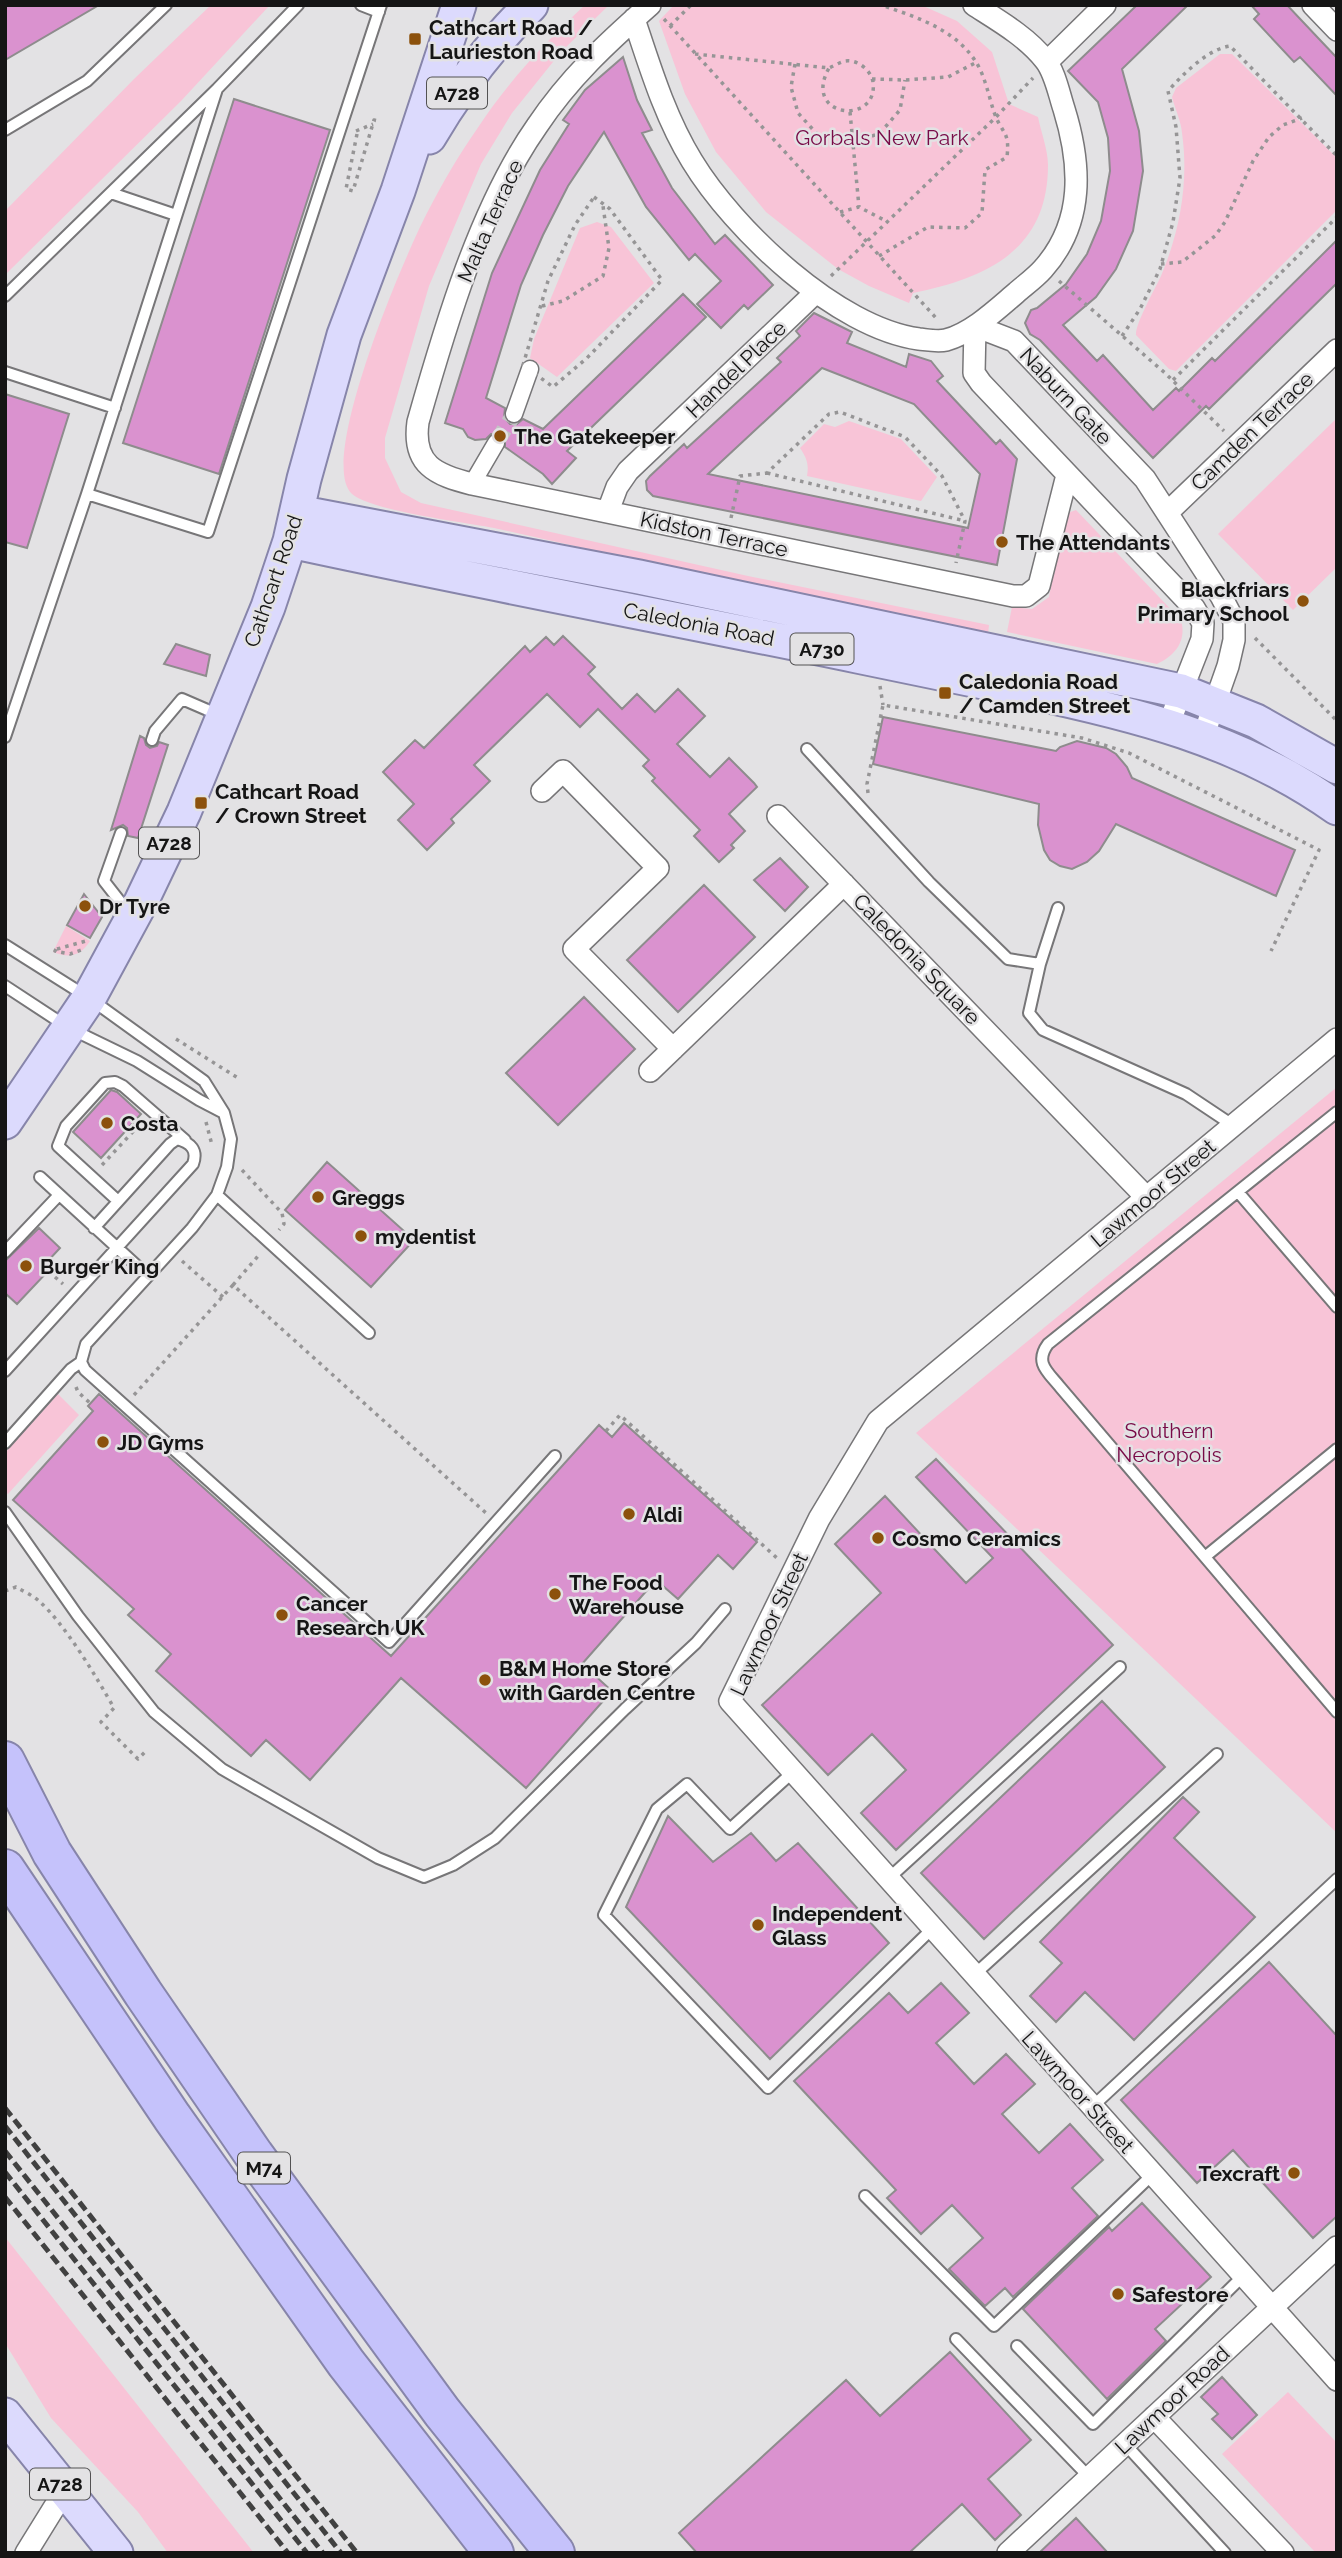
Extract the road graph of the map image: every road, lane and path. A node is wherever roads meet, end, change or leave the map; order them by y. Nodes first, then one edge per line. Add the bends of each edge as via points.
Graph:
1 (166, 5) edge
2 (298, 5) edge
3 (361, 5) edge
4 (459, 5) edge
5 (531, 5) edge
6 (691, 5) edge
7 (881, 5) edge
8 (974, 5) edge
9 (1105, 5) edge
10 (1313, 5) edge
11 (380, 8) edge
12 (649, 14) edge
13 (670, 26) junction
14 (1337, 30) edge
15 (695, 54) junction
16 (976, 62) junction
17 (1047, 62) junction
18 (795, 64) junction
19 (829, 68) junction
20 (872, 79) junction
21 (905, 80) junction
22 (217, 89) junction
23 (850, 113) junction
24 (996, 117) junction
25 (1302, 118) junction
26 (379, 121) dead end
27 (342, 124) junction
28 (373, 124) junction
29 (5, 130) edge
30 (356, 131) junction
31 (853, 143) junction
32 (1337, 156) edge
33 (398, 191) junction
34 (111, 193) junction
35 (603, 204) junction
36 (859, 207) junction
37 (840, 212) junction
38 (176, 215) junction
39 (1337, 217) edge
40 (886, 222) junction
41 (867, 241) junction
42 (879, 256) junction
43 (1161, 264) junction
44 (1044, 268) junction
45 (815, 293) junction
46 (5, 296) edge
47 (541, 306) junction
48 (975, 326) junction
49 (954, 336) junction
50 (1122, 336) junction
51 (1337, 350) edge
52 (530, 369) junction
53 (5, 372) edge
54 (1173, 380) junction
55 (115, 408) junction
56 (514, 414) tunnel mouth
57 (496, 443) tunnel mouth
58 (1238, 444) junction
59 (422, 458) joint
60 (767, 473) junction
61 (1067, 475) junction
62 (472, 484) junction
63 (87, 494) junction
64 (608, 511) junction
65 (1167, 513) junction
66 (965, 521) junction
67 (294, 526) junction
68 (727, 537) junction
69 (952, 584) junction
70 (1234, 628) junction
71 (879, 681) dead end
72 (1181, 691) junction
73 (1216, 704) junction
74 (883, 705) junction
75 (223, 716) junction
76 (1337, 721) edge
77 (1168, 726) junction
78 (5, 737) edge
79 (1203, 737) junction
80 (152, 740) dead end
81 (807, 749) dead end
82 (1337, 767) edge
83 (542, 791) dead end
84 (1337, 808) edge
85 (779, 816) dead end
86 (871, 819) junction
87 (121, 833) dead end
88 (844, 884) junction
89 (1059, 908) dead end
90 (133, 918) junction
91 (5, 945) edge
92 (56, 949) joint
93 (1271, 951) dead end
94 (1040, 964) junction
95 (5, 986) edge
96 (89, 998) junction
97 (69, 1028) junction
98 (172, 1037) dead end
99 (1337, 1039) edge
100 (673, 1049) junction
101 (650, 1071) dead end
102 (238, 1079) dead end
103 (152, 1111) junction
104 (1337, 1112) edge
105 (224, 1113) junction
106 (197, 1114) dead end
107 (5, 1122) edge
108 (1234, 1126) junction
109 (187, 1142) junction
110 (227, 1167) junction
111 (100, 1168) dead end
112 (40, 1177) dead end
113 (1238, 1192) junction
114 (59, 1195) junction
115 (217, 1195) junction
116 (1147, 1198) junction
117 (118, 1201) junction
118 (94, 1228) junction
119 (270, 1243) junction
120 (117, 1248) junction
121 (171, 1251) junction
122 (5, 1252) edge
123 (148, 1276) junction
124 (233, 1285) junction
125 (223, 1297) junction
126 (1337, 1307) edge
127 (369, 1333) dead end
128 (81, 1362) junction
129 (7, 1365) edge
130 (78, 1392) dead end
131 (90, 1403) dead end
132 (125, 1405) junction
133 (606, 1431) dead end
134 (5, 1443) edge
135 (1337, 1450) edge
136 (555, 1457) dead end
137 (5, 1512) edge
138 (496, 1522) junction
139 (769, 1550) dead end
140 (1206, 1556) junction
141 (5, 1591) edge
142 (726, 1609) dead end
143 (1120, 1667) dead end
144 (1337, 1712) edge
145 (145, 1752) dead end
146 (1217, 1754) dead end
147 (5, 1761) edge
148 (793, 1772) junction
149 (5, 1869) edge
150 (888, 1879) junction
151 (1337, 1879) edge
152 (933, 1928) junction
153 (974, 1975) junction
154 (1092, 2107) junction
155 (1152, 2175) junction
156 (865, 2196) dead end
157 (1337, 2247) edge
158 (1244, 2275) junction
159 (1273, 2306) junction
160 (956, 2339) dead end
161 (1017, 2346) dead end
162 (1337, 2380) edge
163 (5, 2415) edge
164 (1154, 2417) junction
165 (1125, 2444) junction
166 (1089, 2477) junction
167 (65, 2490) junction
168 (26, 2553) edge
169 (116, 2553) edge
170 (494, 2553) edge
171 (555, 2553) edge
172 (1008, 2553) edge
173 (1225, 2553) edge
174 (1283, 2553) edge

1 - 29 lane via 87,81
2 - 22 lane
3 - 11 lane
4 - 33 main road, Cathcart Road
5 - 33 main road, A728 via 501,34 463,83
6 - 13 path
7 - 16 path via 950,34
8 - 17 street via 1029,43
9 - 17 street
10 - 14 street
11 - 27 lane
12 - 13 path
12 - 45 street via 663,102 693,163 752,235
12 - 59 street, Malta Terrace via 602,47 558,97 524,145 490,210 418,422
13 - 15 path
15 - 18 path
15 - 37 path
16 - 21 path via 948,78
16 - 24 path
17 - 24 path
17 - 44 street via 1078,167 1068,228
18 - 19 path
18 - 31 path via 791,87 798,113 818,135
19 - 20 path via 853,62 862,65
19 - 23 path via 822,80 823,95 832,107
20 - 21 path
20 - 23 path via 873,93 864,107
21 - 31 path via 900,110 880,133
22 - 34 lane
22 - 38 lane
23 - 31 path
24 - 40 path
24 - 42 path via 1009,139 1007,157 985,170 982,213 965,228 928,227
25 - 32 path
25 - 43 path via 1269,137 1215,236 1182,262
25 - 43 path via 1230,46 1220,47 1186,71 1168,91 1180,178
26 - 28 path
27 - 30 path
27 - 63 lane via 208,532
28 - 30 path
28 - 30 path via 353,191 346,189
31 - 36 path
33 - 67 main road, Cathcart Road / A728 via 344,335
34 - 38 lane
34 - 46 lane
35 - 47 path via 594,197 575,225
35 - 47 path via 609,248 603,276 563,301
35 - 52 path via 662,280 553,387
36 - 37 path
36 - 40 path
37 - 41 path
38 - 55 lane
39 - 54 path
40 - 41 path
41 - 42 path
41 - 45 path
42 - 49 path
43 - 50 path
44 - 48 street
44 - 50 path
45 - 49 street via 904,337 946,340
45 - 64 street, Handel Place via 628,471
47 - 52 path via 523,365
48 - 49 street
48 - 61 street via 974,373
48 - 65 street, Naburn Gate via 1014,341 1145,479
50 - 54 path
51 - 58 street, Camden Terrace
52 - 56 street
53 - 55 lane
54 - 58 path
55 - 63 lane
57 - 62 street
58 - 65 street, Camden Terrace
59 - 62 street, Kidston Terrace via 440,476
60 - 66 path
60 - 66 path via 829,414 840,412 905,437 942,476
60 - 68 path via 740,476
61 - 69 street, Kidston Terrace via 1039,586 1026,596 1013,596
61 - 72 street via 1194,608 1203,623 1202,639
62 - 64 street, Kidston Terrace
63 - 78 lane
64 - 68 street, Kidston Terrace
65 - 70 street, Naburn Gate via 1221,596
66 - 69 path
67 - 72 main road, Caledonia Road / A730 via 652,580
67 - 75 main road, Cathcart Road / A728 via 268,607
67 - 77 main road, Caledonia Road / A730
68 - 69 street, Kidston Terrace
70 - 73 street
70 - 76 path via 1256,639
71 - 74 path
72 - 73 main road, Caledonia Road / A730
72 - 77 street
73 - 79 street
73 - 82 main road, Caledonia Road / A730
74 - 86 path via 867,784
74 - 93 path via 1082,738 1129,753 1320,850
75 - 80 lane via 182,699
75 - 90 main road, Cathcart Road / A728
77 - 79 main road, Caledonia Road / A730
79 - 84 main road, Caledonia Road / A730 via 1244,753
81 - 86 lane
83 - 100 street via 564,771 657,869 574,949
85 - 88 street
86 - 94 lane via 1008,959
87 - 90 lane via 104,881
88 - 100 street, Caledonia Square
88 - 116 street, Caledonia Square
89 - 94 lane
90 - 96 main road, Cathcart Road / A728
91 - 96 lane
92 - 92 path via 88,943 70,954
94 - 108 lane via 1029,1013 1044,1030 1186,1094
95 - 97 lane
96 - 97 main road, Cathcart Road / A728
96 - 105 lane via 204,1081
97 - 105 lane via 137,1061
97 - 107 main road, Cathcart Road / A728
98 - 102 path
99 - 108 street, Lawmoor Street
100 - 101 street, Caledonia Square
103 - 109 lane
103 - 111 path
103 - 117 lane via 123,1086 105,1083 60,1137 58,1146 64,1154
104 - 113 lane
105 - 110 lane via 231,1139
106 - 110 path via 212,1137 213,1164
108 - 116 street, Lawmoor Street
109 - 117 lane via 177,1139 170,1144
109 - 120 lane via 194,1149 194,1164
110 - 115 lane
110 - 119 path via 244,1171 282,1213 284,1224
112 - 114 lane
113 - 126 lane
113 - 140 lane via 1048,1344 1041,1359
114 - 118 lane
114 - 122 lane
115 - 119 lane
115 - 121 lane
116 - 148 street, Lawmoor Street via 878,1421 819,1519 730,1701
117 - 118 lane
118 - 120 lane
119 - 124 path
119 - 127 lane
120 - 123 lane
120 - 129 lane
121 - 123 lane
121 - 125 path
123 - 128 lane via 86,1344
124 - 125 path
124 - 138 path
125 - 132 path
128 - 132 lane
128 - 134 lane
130 - 131 path
132 - 138 lane via 389,1642
133 - 139 path via 620,1415
135 - 140 lane
136 - 138 lane
137 - 142 lane via 78,1616 154,1712 222,1769 378,1858 424,1877 453,1866 495,1838
140 - 144 lane
141 - 145 path via 16,1587 51,1613 114,1709 101,1722 138,1759
143 - 150 lane
146 - 153 lane
147 - 171 highway, M74 via 52,1853 254,2155 442,2412
148 - 150 street, Lawmoor Street
148 - 152 lane via 730,1829 687,1784 657,1809 604,1914 768,2088
149 - 170 highway, M74 via 346,2363
150 - 152 street, Lawmoor Street
151 - 154 lane
152 - 153 street, Lawmoor Street
153 - 154 street, Lawmoor Street
154 - 155 street, Lawmoor Street
155 - 156 lane via 994,2326
155 - 158 street, Lawmoor Street
157 - 159 street, Lawmoor Road
158 - 159 street, Lawmoor Street
158 - 161 lane via 1093,2424
159 - 162 street, Lawmoor Street
159 - 164 street, Lawmoor Road
160 - 166 lane
163 - 167 main road, A728
164 - 165 street, Lawmoor Road
164 - 174 street
165 - 166 street, Lawmoor Road
165 - 173 lane
166 - 172 street, Lawmoor Road
167 - 168 street
167 - 169 main road, A728

